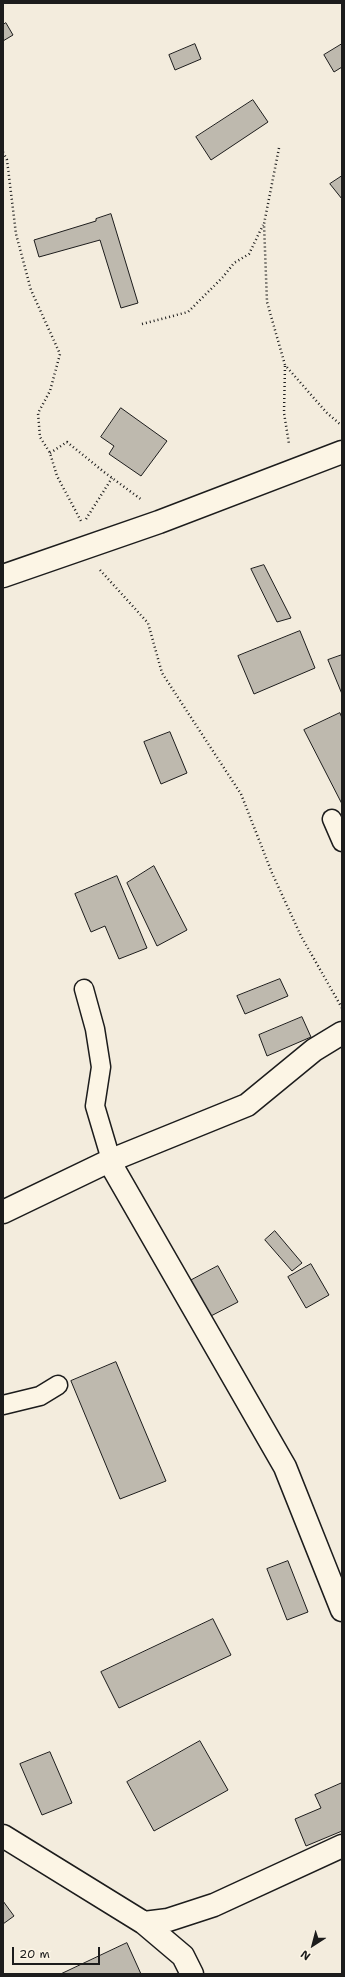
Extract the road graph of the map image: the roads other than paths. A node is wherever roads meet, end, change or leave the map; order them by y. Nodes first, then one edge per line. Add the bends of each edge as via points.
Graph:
1 (342, 452) edge
2 (3, 576) edge
3 (332, 819) dead end
4 (342, 842) edge
5 (84, 989) dead end
6 (342, 1033) edge
7 (109, 1161) junction
8 (3, 1212) edge
9 (58, 1385) dead end
10 (3, 1405) edge
11 (342, 1610) edge
12 (3, 1836) edge
13 (342, 1846) edge
14 (144, 1923) junction
15 (192, 1974) edge

1 - 2 street via 159,522
3 - 4 lane
5 - 7 lane via 95,1029 101,1067 95,1106
6 - 7 street via 314,1050 247,1105
7 - 8 street
7 - 11 street via 285,1467
9 - 10 lane via 40,1396
12 - 14 street
13 - 14 street via 214,1905 168,1920
14 - 15 street via 183,1956

